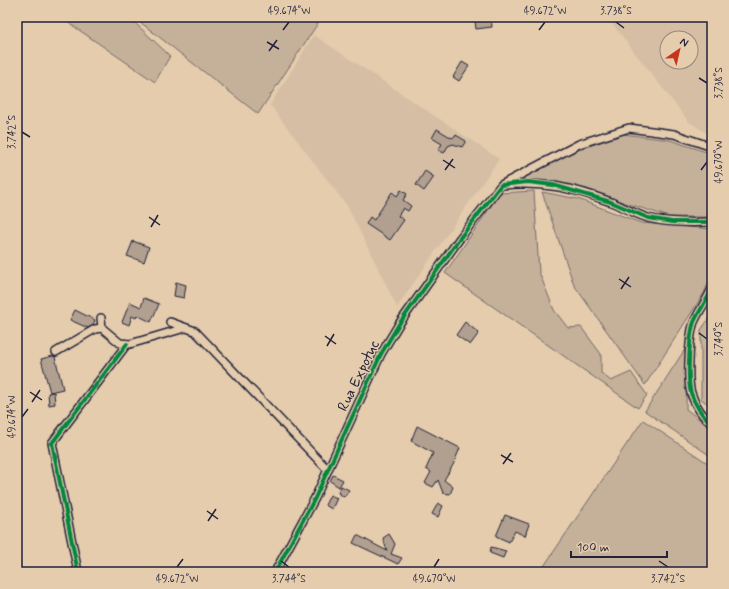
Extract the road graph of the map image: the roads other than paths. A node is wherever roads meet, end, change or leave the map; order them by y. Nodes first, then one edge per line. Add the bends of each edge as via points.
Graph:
1 (712, 147) edge
2 (500, 185) junction
3 (712, 222) edge
4 (712, 289) edge
5 (101, 318) dead end
6 (170, 322) dead end
7 (102, 328) junction
8 (185, 328) junction
9 (127, 344) junction
10 (56, 352) dead end
11 (712, 423) edge
12 (328, 470) junction
13 (78, 572) edge
14 (275, 572) edge

1 - 2 street via 674,134 629,128 579,144
2 - 3 street via 528,182 553,185 611,202 648,218 672,222
2 - 12 street, Rua Expotuc via 399,324 381,354
4 - 11 street via 694,322 689,381 691,394 703,415
5 - 7 street
6 - 8 street
7 - 9 street via 120,343
7 - 10 street via 95,329
8 - 9 street
8 - 12 street via 195,331
9 - 13 street via 52,443
12 - 14 street, Rua Expotuc

